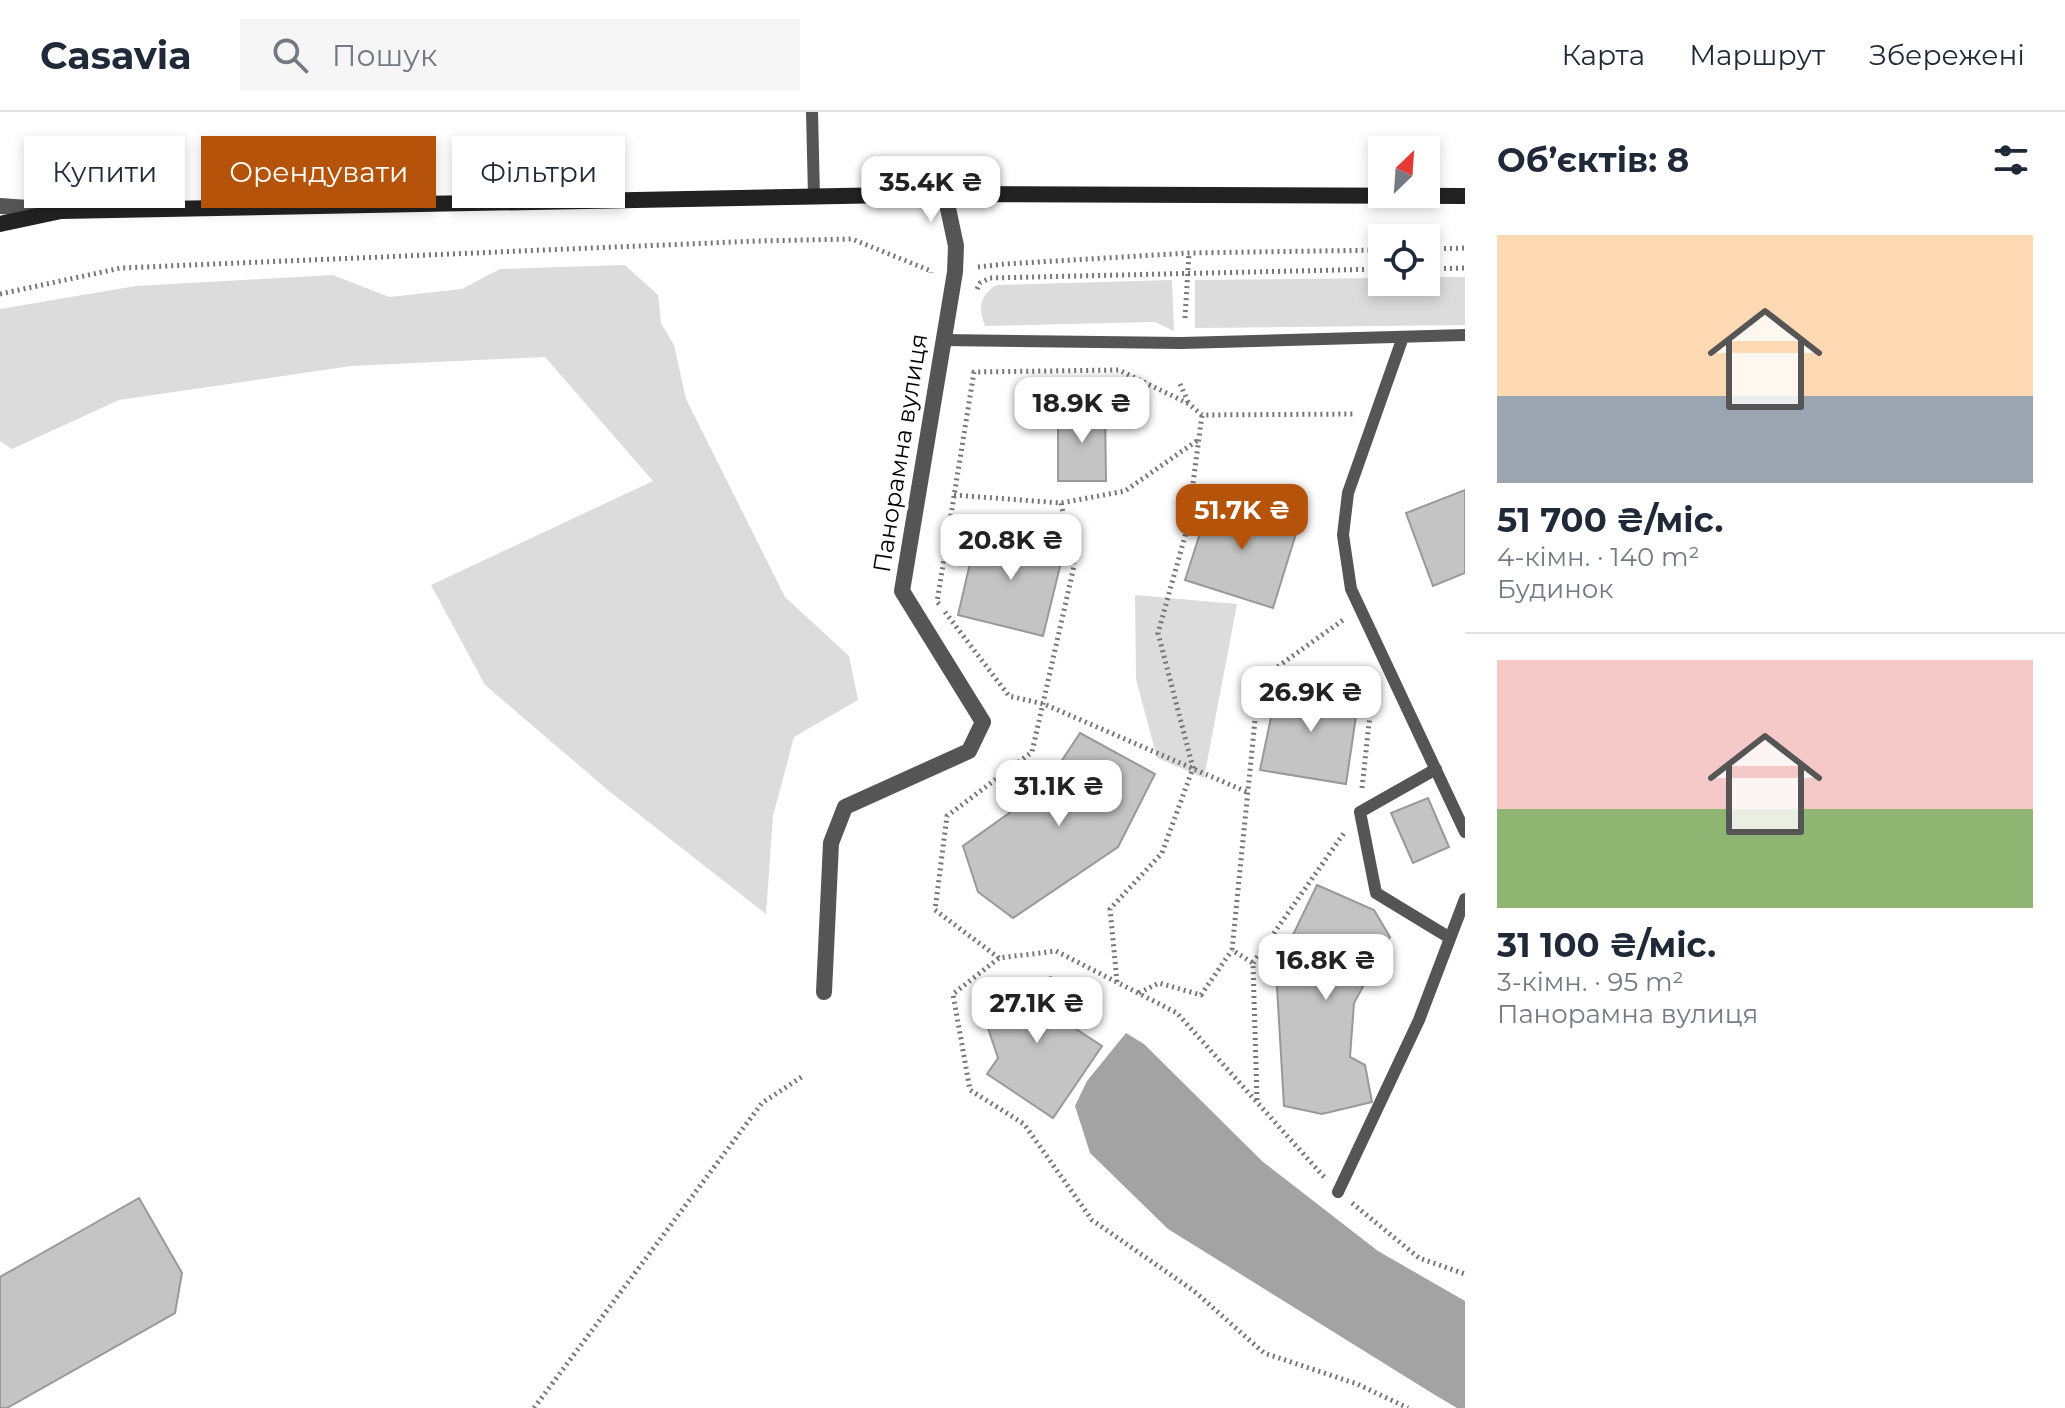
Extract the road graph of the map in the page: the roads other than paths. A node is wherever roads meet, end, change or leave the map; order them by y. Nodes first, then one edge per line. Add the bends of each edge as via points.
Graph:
1 (812, 112) edge
2 (945, 194) junction
3 (814, 196) junction
4 (1465, 196) edge
5 (0, 206) edge
6 (61, 211) junction
7 (0, 224) edge
8 (1465, 335) edge
9 (1403, 337) junction
10 (943, 340) junction
11 (1436, 769) junction
12 (1465, 832) edge
13 (1465, 899) edge
14 (1450, 938) junction
15 (824, 992) dead end
16 (1338, 1192) road end

1 - 3 lane
2 - 3 main road
2 - 4 main road
2 - 10 street, Панорамна вулиця via 956,246
3 - 6 main road
5 - 6 street
6 - 7 main road
8 - 9 lane
9 - 10 lane via 1182,343
9 - 11 lane via 1348,493 1343,535 1351,589
10 - 15 street, Панорамна вулиця via 902,591 983,722 969,751 845,807 831,843
11 - 12 lane
11 - 14 lane via 1360,812 1376,893
13 - 14 lane
14 - 16 lane via 1419,1020

